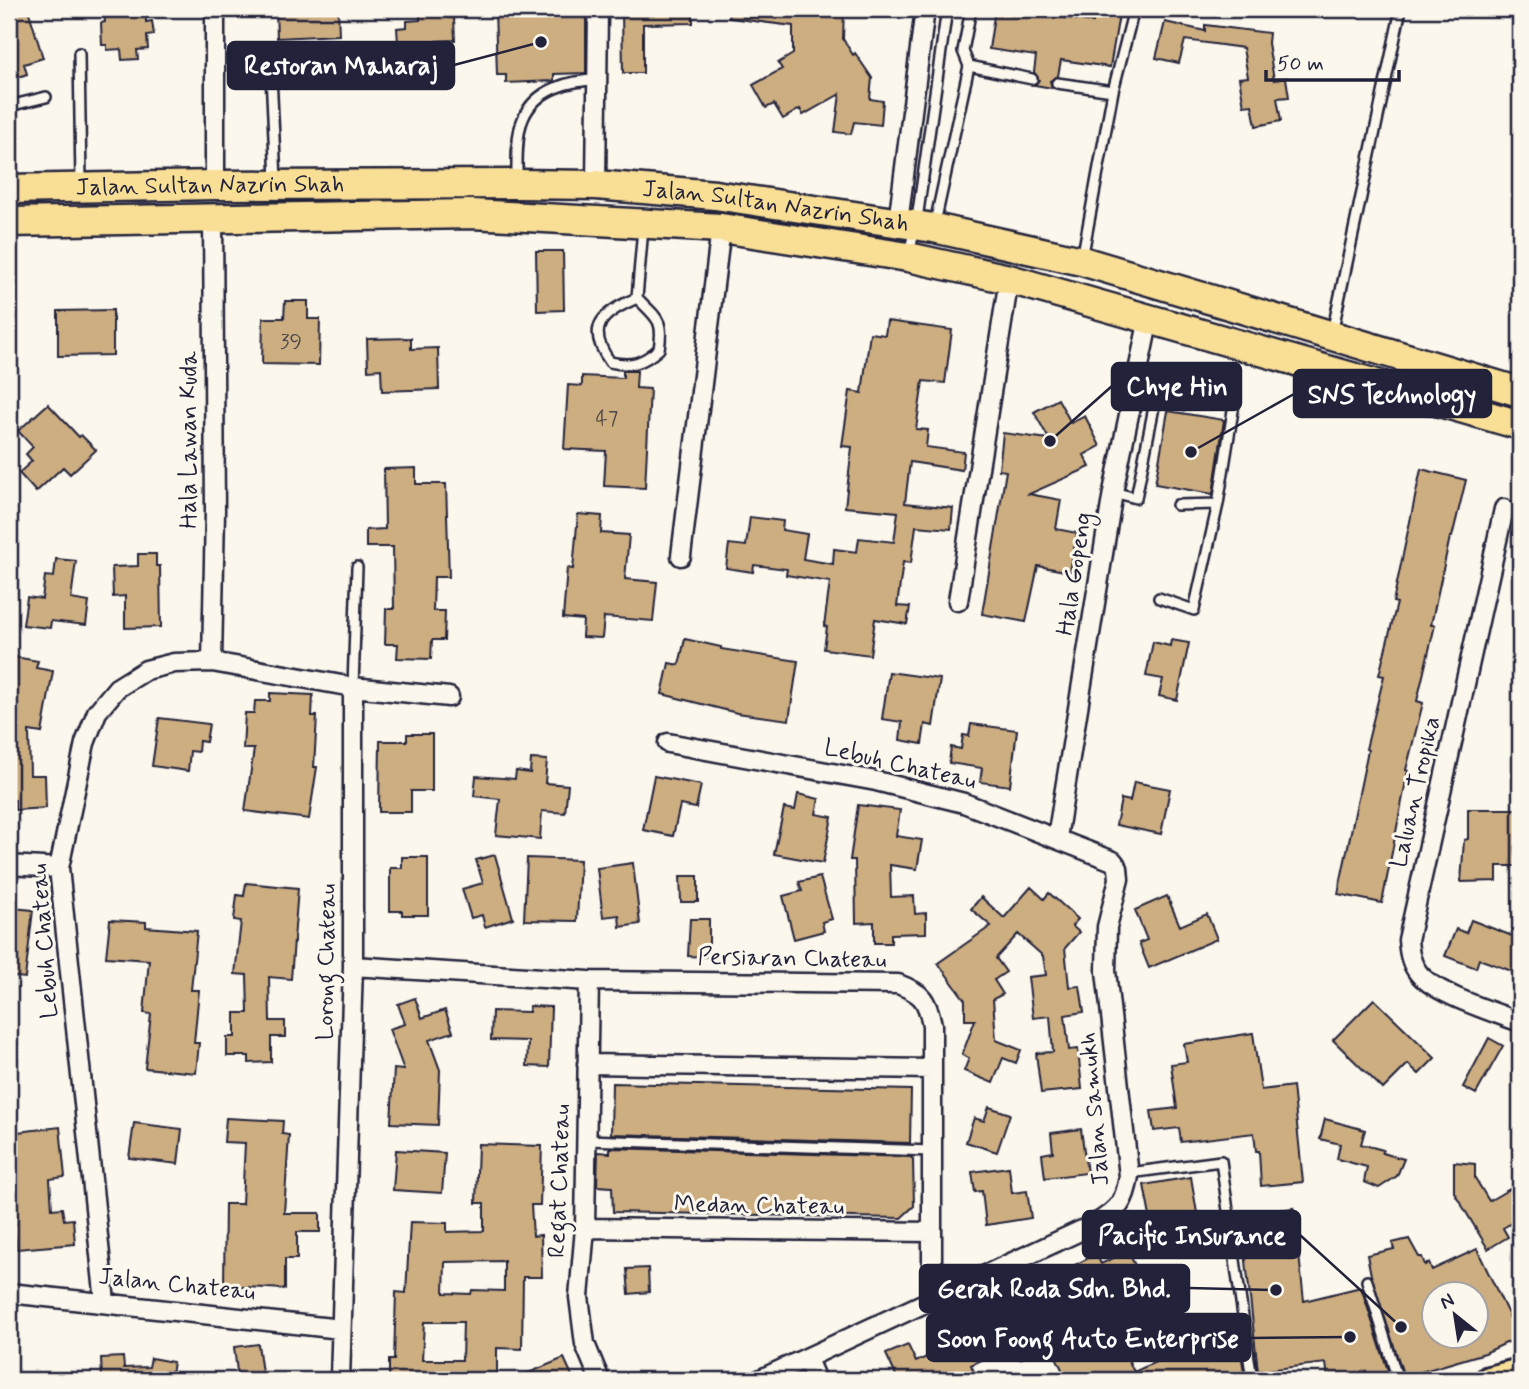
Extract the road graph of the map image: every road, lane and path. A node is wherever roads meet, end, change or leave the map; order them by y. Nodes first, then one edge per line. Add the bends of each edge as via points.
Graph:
1 (215, 9) edge
2 (598, 9) edge
3 (925, 9) edge
4 (947, 9) edge
5 (971, 9) edge
6 (1134, 9) edge
7 (1401, 9) edge
8 (79, 53) dead end
9 (270, 54) dead end
10 (969, 66) junction
11 (1032, 79) dead end
12 (598, 80) junction
13 (1057, 83) dead end
14 (1113, 91) junction
15 (46, 97) dead end
16 (9, 106) edge
17 (517, 184) junction
18 (215, 185) junction
19 (276, 185) junction
20 (596, 185) junction
21 (81, 188) junction
22 (9, 189) edge
23 (213, 218) junction
24 (9, 222) edge
25 (644, 223) junction
26 (916, 226) junction
27 (721, 228) junction
28 (908, 257) junction
29 (1082, 261) junction
30 (1009, 279) junction
31 (637, 298) junction
32 (1149, 318) junction
33 (1331, 334) junction
34 (1520, 391) edge
35 (1235, 398) dead end
36 (1520, 425) edge
37 (1218, 504) junction
38 (1177, 505) dead end
39 (1504, 509) dead end
40 (681, 556) dead end
41 (357, 566) dead end
42 (1159, 598) dead end
43 (958, 601) dead end
44 (212, 662) junction
45 (353, 687) junction
46 (449, 697) dead end
47 (668, 743) dead end
48 (1057, 838) junction
49 (1113, 861) joint
50 (9, 865) edge
51 (60, 868) junction
52 (353, 966) junction
53 (589, 981) junction
54 (1520, 1022) edge
55 (587, 1065) junction
56 (932, 1069) junction
57 (586, 1140) junction
58 (932, 1151) junction
59 (1129, 1173) junction
60 (585, 1228) junction
61 (932, 1232) junction
62 (1367, 1281) dead end
63 (9, 1293) edge
64 (932, 1299) junction
65 (105, 1301) junction
66 (341, 1329) junction
67 (807, 1359) junction
68 (1520, 1372) edge
69 (340, 1380) edge
70 (600, 1380) edge
71 (759, 1380) edge
72 (816, 1380) edge
73 (1252, 1380) edge
74 (1398, 1380) edge
75 (1489, 1380) edge

1 - 18 street
2 - 12 street
3 - 26 street
4 - 26 lane
5 - 10 lane via 963,51
6 - 14 lane
7 - 33 lane
8 - 21 lane
9 - 19 lane
10 - 11 lane
10 - 26 lane
12 - 17 lane via 580,80 538,97 523,119
12 - 20 street
13 - 14 lane
14 - 29 lane
15 - 16 lane
17 - 19 highway, Jalan Sultan Nazrin Shah
17 - 20 highway, Jalan Sultan Nazrin Shah
18 - 19 highway, Jalan Sultan Nazrin Shah
18 - 21 highway, Jalan Sultan Nazrin Shah
20 - 26 highway, Jalan Sultan Nazrin Shah via 715,195
21 - 22 highway, Jalan Sultan Nazrin Shah
23 - 24 highway, Jalan Sultan Nazrin Shah
23 - 25 highway, Jalan Sultan Nazrin Shah via 472,214
23 - 44 street, Hala Lawan Kuda
25 - 27 highway, Jalan Sultan Nazrin Shah
25 - 31 lane
26 - 28 lane
26 - 29 highway, Jalan Sultan Nazrin Shah
27 - 28 highway, Jalan Sultan Nazrin Shah
27 - 40 street
28 - 30 highway, Jalan Sultan Nazrin Shah
29 - 33 highway, Jalan Sultan Nazrin Shah
30 - 32 highway, Jalan Sultan Nazrin Shah
30 - 43 street
31 - 31 lane via 610,311 599,326 599,346 610,362 643,362 659,349 663,330
32 - 36 highway, Jalan Sultan Nazrin Shah
32 - 48 street, Hala Gopeng via 1114,492
33 - 34 highway, Jalan Sultan Nazrin Shah
35 - 37 lane
37 - 38 lane
37 - 42 lane via 1194,610
39 - 54 street, Laluan Tropika via 1408,940 1409,956 1418,973 1433,986
41 - 45 lane
44 - 45 street
44 - 51 street, Lebuh Chateau via 174,663 146,670 117,688 97,712 85,743
45 - 46 street
45 - 52 street, Lorong Chateau
47 - 48 street, Lebuh Chateau via 876,781 964,803
48 - 49 street, Lebuh Chateau
49 - 59 street, Jalan Samukh via 1119,879 1107,926 1106,971
50 - 51 street
51 - 65 street, Lebuh Chateau
52 - 53 street, Persiaran Chateau
52 - 66 street, Lorong Chateau
53 - 55 street, Regat Chateau
53 - 56 street, Persiaran Chateau via 898,984 916,991 928,1005
55 - 56 street
55 - 57 street, Regat Chateau
56 - 58 street, Persiaran Chateau
57 - 58 lane
57 - 60 street, Regat Chateau
58 - 61 street, Persiaran Chateau
59 - 64 street, Jalan Samukh via 1126,1195 1115,1212
59 - 73 lane via 1220,1161
60 - 61 street, Medan Chateau
60 - 70 street, Regat Chateau via 579,1297 584,1344
61 - 64 street, Persiaran Chateau
62 - 74 lane
63 - 65 street, Jalan Chateau
64 - 67 street, Jalan Samukh
65 - 66 street, Jalan Chateau
66 - 69 street, Lorong Chateau
67 - 71 street, Jalan Samukh
67 - 72 street
68 - 75 main road

